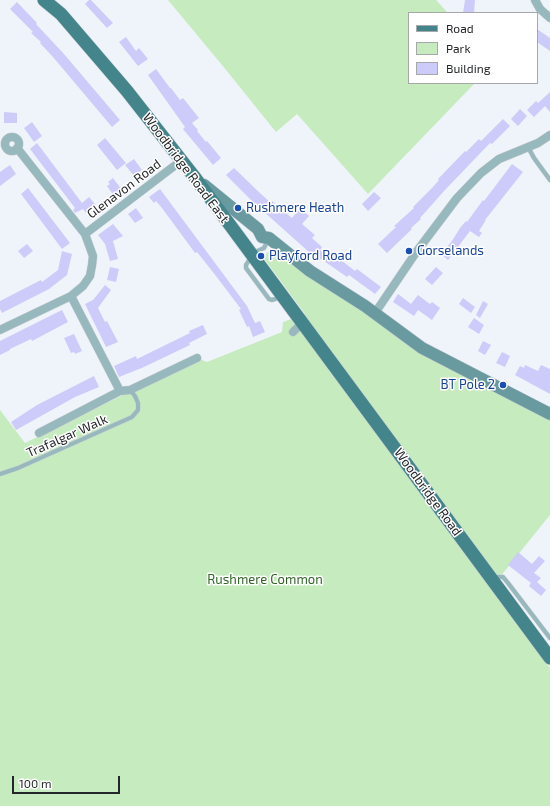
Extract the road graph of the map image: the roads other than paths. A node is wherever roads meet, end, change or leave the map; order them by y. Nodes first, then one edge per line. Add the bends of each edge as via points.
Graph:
1 (44, 0) edge
2 (53, 0) edge
3 (535, 0) edge
4 (61, 14) junction
5 (547, 17) edge
6 (550, 135) edge
7 (528, 147) junction
8 (7, 148) junction
9 (17, 148) junction
10 (0, 155) edge
11 (182, 160) junction
12 (196, 179) junction
13 (550, 180) edge
14 (85, 234) junction
15 (265, 237) junction
16 (250, 252) junction
17 (71, 296) junction
18 (374, 313) junction
19 (304, 324) junction
20 (0, 330) edge
21 (293, 332) dead end
22 (197, 358) dead end
23 (130, 390) junction
24 (120, 391) junction
25 (550, 414) edge
26 (38, 433) dead end
27 (0, 474) edge
28 (490, 577) junction
29 (550, 638) edge
30 (550, 658) edge

1 - 4 main road, Woodbridge Road East
2 - 4 main road, Woodbridge Road East
3 - 5 street
4 - 11 main road, Woodbridge Road East
6 - 7 street
7 - 13 lane
7 - 18 street via 499,160 481,173 417,251
8 - 9 street via 13,151
8 - 9 street via 6,140 12,137 19,142
8 - 10 street
9 - 14 street
11 - 12 main road, Woodbridge Road East
11 - 14 street, Glenavon Road
12 - 15 street
12 - 16 main road, Woodbridge Road East
14 - 17 street, Glenavon Road via 93,256 90,276
15 - 16 street
15 - 18 street via 310,271
16 - 19 main road, Woodbridge Road East
17 - 20 street, Glenavon Road
17 - 24 street
18 - 25 street via 422,348
19 - 21 street
19 - 28 main road, Woodbridge Road
22 - 23 street
23 - 24 street
23 - 27 lane, Trafalgar Walk via 138,403 138,410 132,418
24 - 26 street
28 - 29 lane via 503,577
28 - 30 main road, Woodbridge Road

